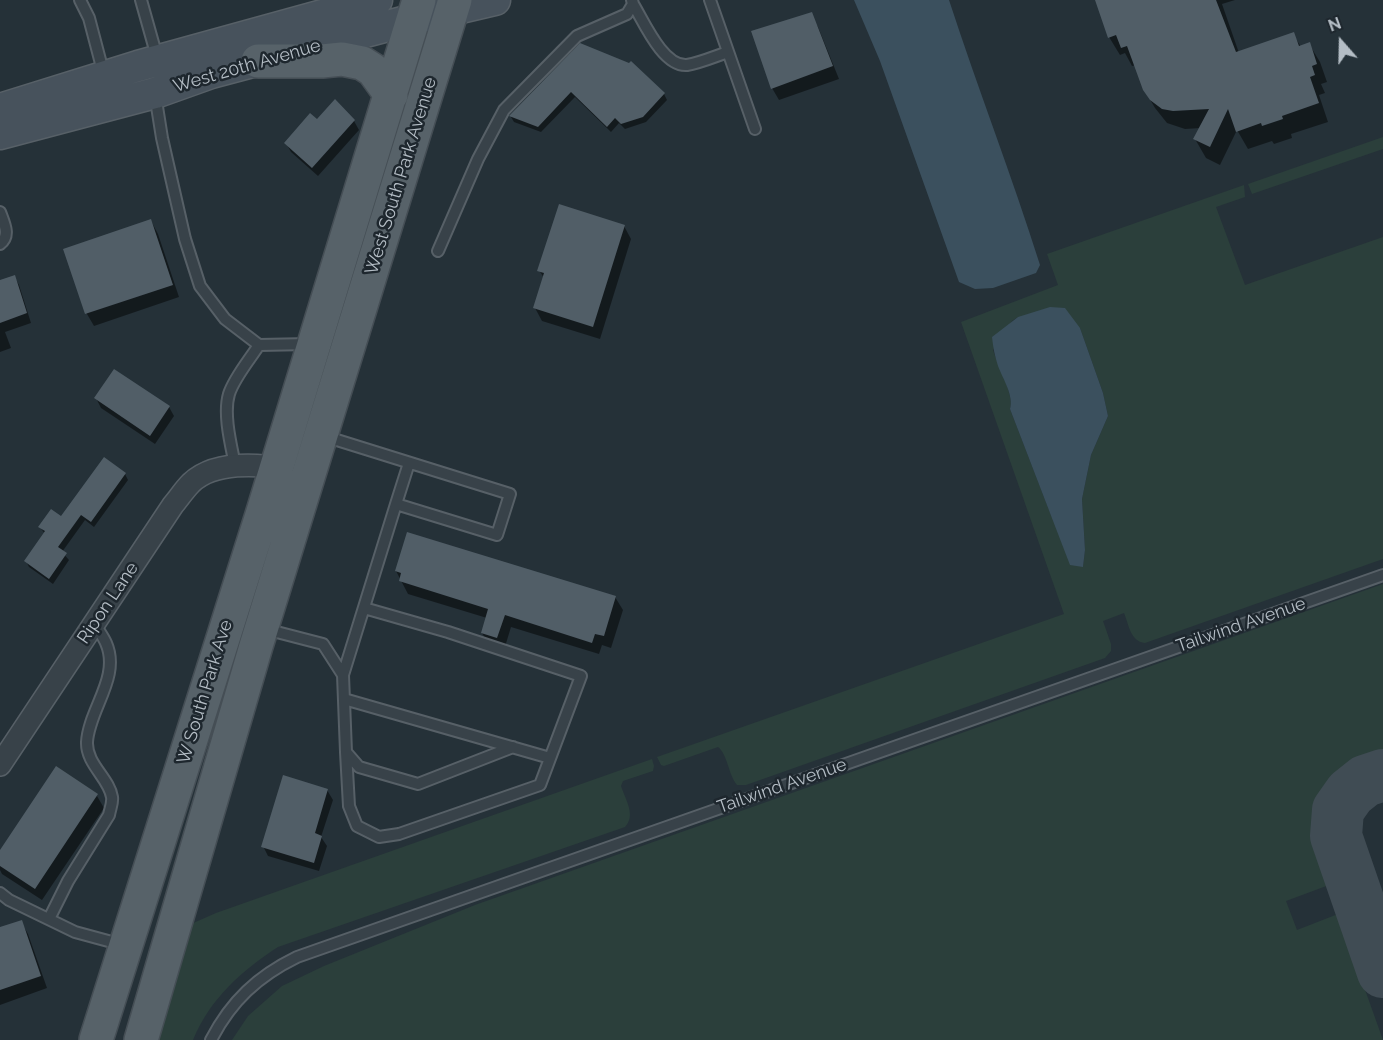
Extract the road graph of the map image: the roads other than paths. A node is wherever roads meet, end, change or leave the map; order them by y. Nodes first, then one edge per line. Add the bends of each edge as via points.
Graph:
1 (80, 0) edge
2 (141, 0) edge
3 (377, 0) edge
4 (495, 0) edge
5 (710, 0) edge
6 (632, 2) edge
7 (454, 5) edge
8 (417, 9) edge
9 (728, 52) junction
10 (258, 61) junction
11 (156, 77) junction
12 (109, 91) junction
13 (391, 95) junction
14 (0, 109) edge
15 (755, 129) dead end
16 (0, 134) edge
17 (0, 212) edge
18 (0, 244) edge
19 (438, 251) dead end
20 (313, 344) junction
21 (259, 345) junction
22 (347, 351) joint
23 (321, 435) junction
24 (409, 463) junction
25 (235, 465) junction
26 (276, 467) junction
27 (310, 473) junction
28 (396, 504) junction
29 (1383, 575) edge
30 (364, 608) junction
31 (94, 623) junction
32 (261, 629) junction
33 (343, 675) junction
34 (344, 699) junction
35 (513, 747) junction
36 (346, 752) junction
37 (550, 758) junction
38 (0, 765) edge
39 (0, 892) edge
40 (49, 919) junction
41 (126, 946) junction
42 (96, 1040) edge
43 (141, 1040) edge
44 (211, 1040) edge

1 - 12 lane via 89,18
2 - 11 lane
3 - 11 street, West 20th Avenue
4 - 7 street, West 20th Avenue
5 - 9 lane
6 - 9 lane via 663,53 674,62 687,65
6 - 19 lane via 627,14 577,36 504,110
7 - 8 street, West 20th Avenue
7 - 22 main road, West South Park Avenue
8 - 10 street, West 20th Avenue
8 - 13 main road, West South Park Avenue
9 - 15 lane
10 - 11 street, West 20th Avenue via 211,73
10 - 13 main road via 342,58 362,63 373,70
11 - 12 street, West 20th Avenue
11 - 21 lane via 162,138 200,286 225,319
12 - 14 street, West 20th Avenue
12 - 16 street, West 20th Avenue
13 - 20 main road, West South Park Avenue
17 - 18 lane via 7,233
20 - 21 lane
20 - 26 main road, W South Park Ave
21 - 25 lane via 229,394 228,427
22 - 23 main road, W South Park Ave
23 - 24 lane
23 - 27 main road, W South Park Ave
24 - 28 lane
24 - 28 lane via 510,494 497,535
25 - 26 street
25 - 31 street, Ripon Lane via 192,482
26 - 27 street
26 - 41 main road, W South Park Ave
27 - 32 main road, W South Park Ave
28 - 30 lane
29 - 44 lane, Tailwind Avenue via 297,957 252,985 234,1004
30 - 33 lane
30 - 37 lane via 581,676
31 - 38 street, Ripon Lane
31 - 40 lane via 107,645 110,668 87,743 93,764 112,796 109,815
32 - 33 lane via 323,644
32 - 43 main road, W South Park Ave
33 - 34 lane
34 - 35 lane
34 - 36 lane
35 - 36 lane via 418,784 359,767
35 - 37 lane
36 - 37 lane via 349,806 357,826 379,837 399,834 540,785
39 - 40 lane
40 - 41 lane via 75,932
41 - 42 main road, W South Park Ave

